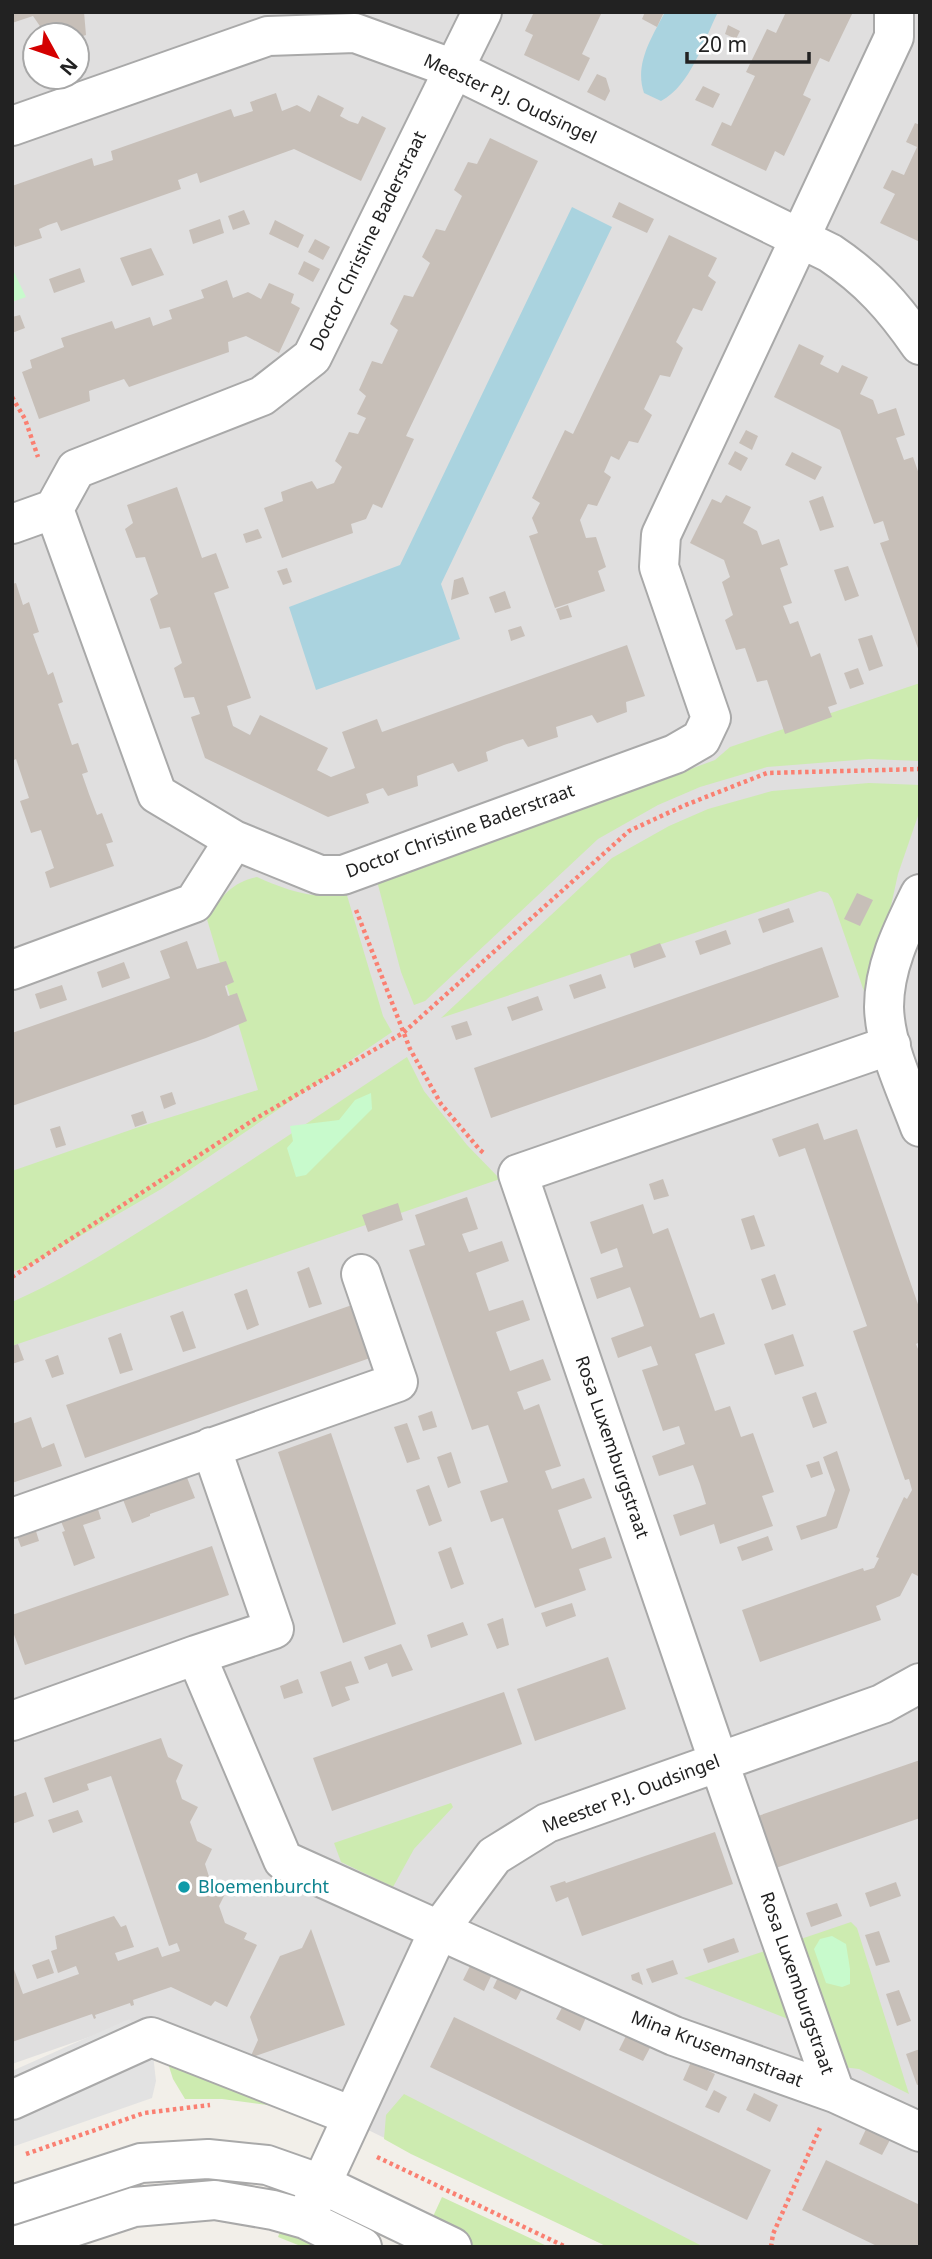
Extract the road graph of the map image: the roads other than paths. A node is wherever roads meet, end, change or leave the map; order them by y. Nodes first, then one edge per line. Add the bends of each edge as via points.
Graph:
1 (482, 12) edge
2 (894, 12) edge
3 (454, 69) junction
4 (12, 126) edge
5 (801, 238) junction
6 (920, 345) edge
7 (54, 509) junction
8 (12, 524) edge
9 (234, 840) junction
10 (920, 894) edge
11 (12, 970) edge
12 (891, 1045) junction
13 (920, 1126) edge
14 (361, 1274) dead end
15 (211, 1447) junction
16 (12, 1518) edge
17 (196, 1656) junction
18 (920, 1683) edge
19 (12, 1721) edge
20 (718, 1760) junction
21 (439, 1930) junction
22 (835, 2093) junction
23 (12, 2100) edge
24 (352, 2116) junction
25 (920, 2132) edge
26 (321, 2183) junction
27 (12, 2206) edge
28 (305, 2219) junction
29 (12, 2247) edge
30 (362, 2247) edge
31 (452, 2247) edge

1 - 3 street, Doctor Christine Baderstraat
2 - 5 street, Doctor Christine Baderstraat via 894,37
3 - 4 street, Meester P.J. Oudsingel via 355,33 268,36
3 - 5 street, Meester P.J. Oudsingel
3 - 7 street, Doctor Christine Baderstraat via 312,357 262,396 76,469
5 - 6 street, Meester P.J. Oudsingel via 858,272 898,312
5 - 9 street, Doctor Christine Baderstraat via 661,535 659,566 711,718 701,739 675,754 343,875 320,874
7 - 8 street
7 - 9 street, Doctor Christine Baderstraat via 157,794
9 - 11 street via 194,903
10 - 12 street via 897,941 888,973 884,1006
12 - 13 street
12 - 20 street, Rosa Luxemburgstraat via 518,1174
14 - 15 street via 398,1382
15 - 16 street
15 - 17 street via 274,1629
17 - 19 street
17 - 21 street, Mina Krusemanstraat via 283,1860
18 - 20 street, Meester P.J. Oudsingel via 882,1704
20 - 21 street, Meester P.J. Oudsingel via 547,1823 494,1856
20 - 22 street, Rosa Luxemburgstraat
21 - 22 street, Mina Krusemanstraat via 674,2036
21 - 24 street, Meester P.J. Oudsingel
22 - 25 street, Mina Krusemanstraat
23 - 24 street via 151,2037
24 - 26 street, Meester P.J. Oudsingel
26 - 27 street via 267,2165 208,2159 141,2163
26 - 28 street, Meester P.J. Oudsingel
26 - 31 street
28 - 29 street via 215,2200 134,2207
28 - 30 street

